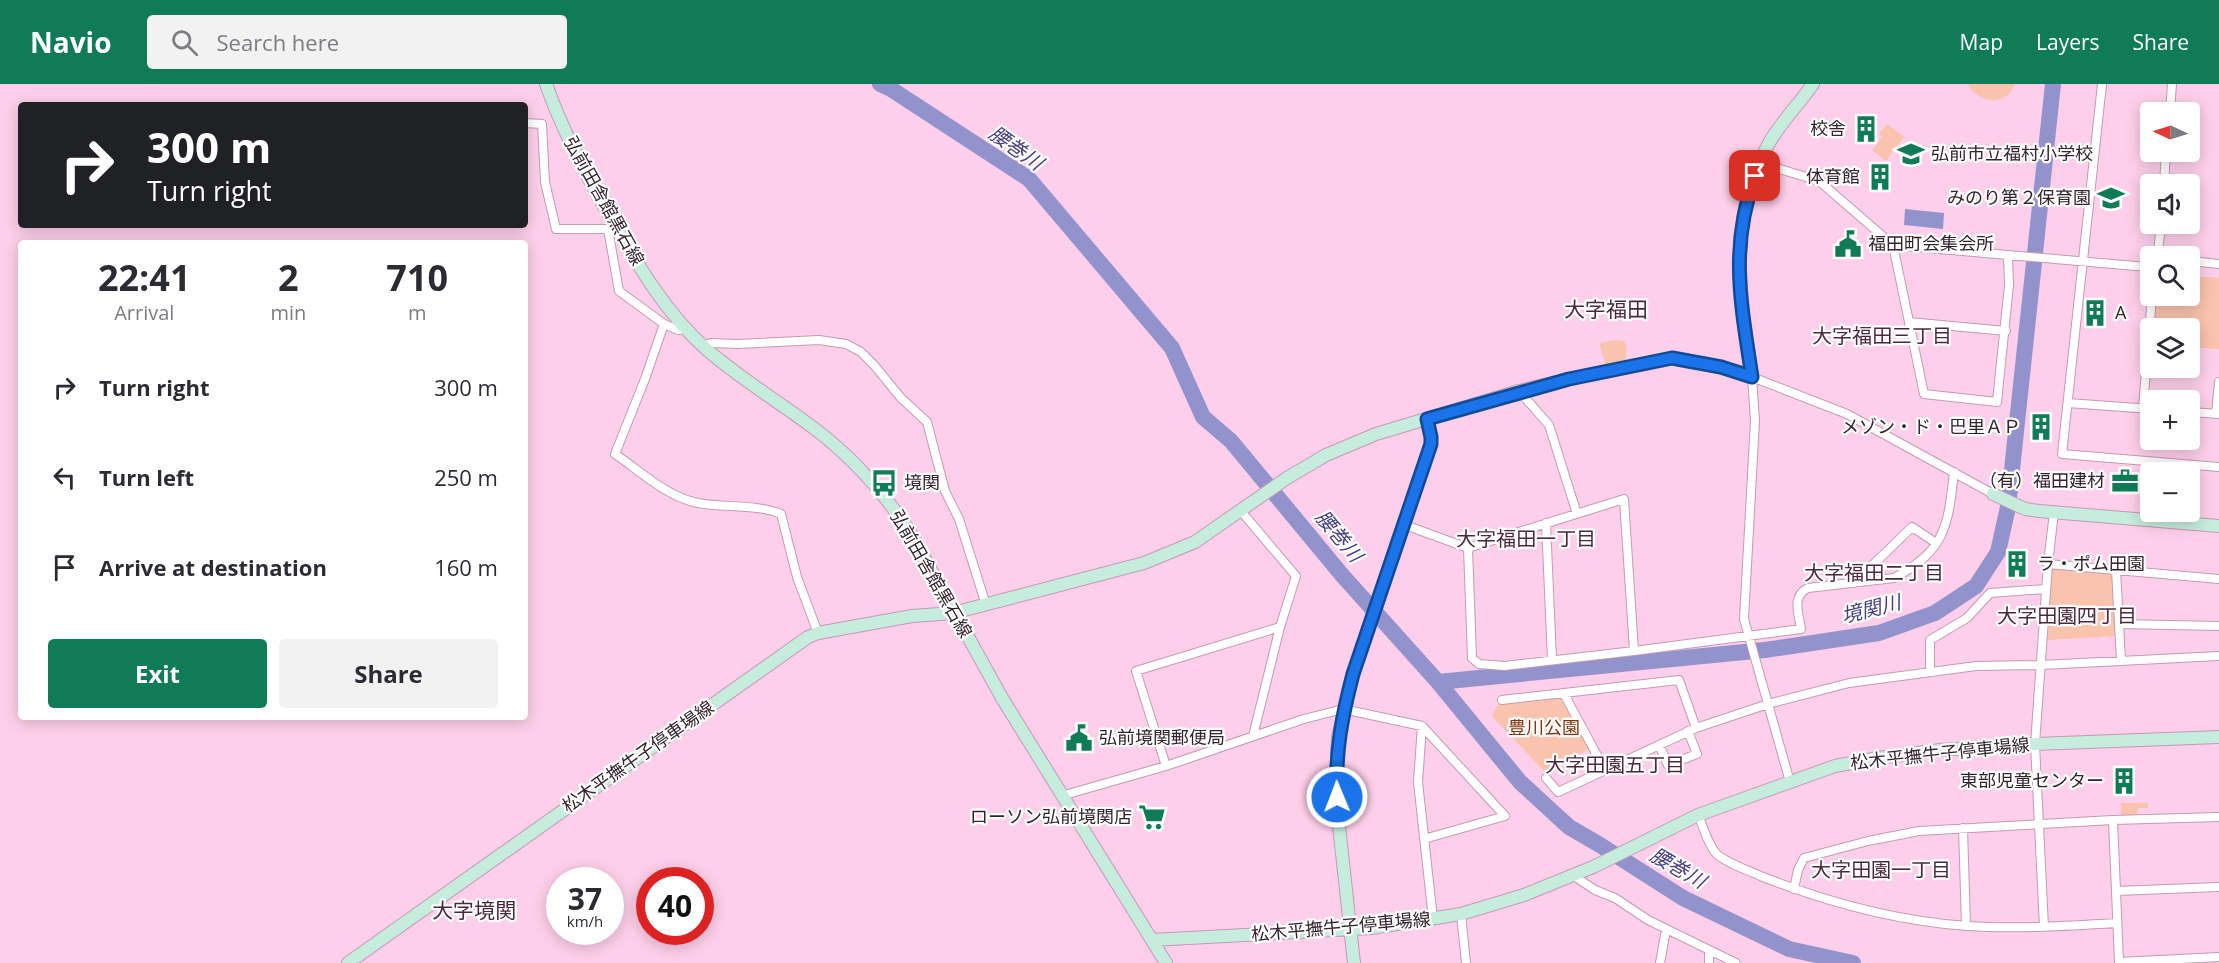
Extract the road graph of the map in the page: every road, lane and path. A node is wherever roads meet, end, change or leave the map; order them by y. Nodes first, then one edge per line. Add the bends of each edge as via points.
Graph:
1 (546, 84) edge
2 (1813, 84) edge
3 (2102, 84) edge
4 (2172, 84) edge
5 (2171, 102) edge
6 (528, 123) edge
7 (1760, 163) junction
8 (612, 228) junction
9 (1893, 245) junction
10 (2008, 256) junction
11 (2084, 262) junction
12 (2200, 262) edge
13 (2219, 264) edge
14 (2140, 266) edge
15 (2152, 306) edge
16 (1909, 322) junction
17 (663, 324) junction
18 (686, 329) junction
19 (2006, 331) junction
20 (702, 346) junction
21 (1752, 377) junction
22 (2219, 382) edge
23 (2148, 390) edge
24 (1519, 392) junction
25 (2068, 403) junction
26 (2140, 408) edge
27 (2200, 413) edge
28 (2218, 414) edge
29 (1427, 419) junction
30 (2219, 467) edge
31 (1954, 472) junction
32 (1993, 494) joint
33 (1240, 510) junction
34 (2054, 512) junction
35 (1577, 514) junction
36 (1546, 523) junction
37 (1405, 525) junction
38 (2219, 526) edge
39 (1936, 543) junction
40 (1468, 548) junction
41 (2048, 564) junction
42 (2116, 570) junction
43 (2219, 579) edge
44 (1854, 583) junction
45 (2046, 589) junction
46 (986, 604) junction
47 (953, 613) junction
48 (2119, 624) junction
49 (2219, 626) edge
50 (1280, 627) junction
51 (818, 633) junction
52 (1748, 638) junction
53 (1634, 651) junction
54 (2219, 656) edge
55 (1552, 660) junction
56 (2121, 660) junction
57 (2041, 665) junction
58 (1930, 671) junction
59 (1564, 694) junction
60 (1502, 700) dead end
61 (1768, 704) junction
62 (1343, 709) junction
63 (1422, 726) junction
64 (1692, 730) junction
65 (1253, 736) junction
66 (2219, 737) edge
67 (2035, 744) junction
68 (1659, 745) junction
69 (1166, 766) junction
70 (1605, 770) junction
71 (1546, 778) dead end
72 (1790, 782) junction
73 (1061, 795) junction
74 (1698, 814) junction
75 (2219, 817) edge
76 (2113, 820) junction
77 (2038, 825) junction
78 (1963, 828) junction
79 (1424, 838) junction
80 (1574, 876) junction
81 (2219, 887) edge
82 (1794, 889) junction
83 (2116, 891) junction
84 (1461, 914) junction
85 (1433, 919) junction
86 (2117, 923) junction
87 (1966, 926) junction
88 (2044, 927) junction
89 (1350, 929) junction
90 (1666, 930) junction
91 (1152, 940) junction
92 (1709, 950) junction
93 (2219, 957) edge
94 (348, 963) edge
95 (1166, 963) edge
96 (1354, 963) edge
97 (1466, 963) edge
98 (1660, 963) edge
99 (1709, 963) edge
100 (1736, 963) edge

1 - 8 main road, 弘前田舎館黒石線
2 - 7 main road via 1779,128
3 - 11 street
4 - 5 street
6 - 8 street via 542,124 545,182 556,229
7 - 9 street via 1819,182
7 - 21 main road via 1744,210 1738,273
8 - 17 street via 619,291
8 - 18 main road, 弘前田舎館黒石線 via 650,285
9 - 10 street
9 - 16 street
10 - 11 street
10 - 19 street
11 - 14 street
11 - 25 street
12 - 13 street
15 - 23 street
16 - 19 street
16 - 19 street via 1924,394 1997,402
17 - 18 street
17 - 51 street via 615,454 678,497 781,514 796,577
18 - 20 main road, 弘前田舎館黒石線
20 - 46 street via 819,340 846,344 867,359 927,422 945,491 959,519
20 - 47 main road, 弘前田舎館黒石線 via 816,429 878,488 910,532
21 - 24 main road, 松木平撫牛子停車場線 via 1672,358
21 - 31 street via 1847,414
21 - 52 street via 1755,421 1744,619
22 - 28 street
24 - 29 main road, 松木平撫牛子停車場線
24 - 35 street via 1549,425
25 - 26 street
25 - 30 street via 2062,454
27 - 28 street
29 - 33 main road, 松木平撫牛子停車場線 via 1326,455
29 - 37 main road via 1431,444
31 - 32 street
31 - 39 street via 1945,532
32 - 34 main road via 2025,509
33 - 46 main road, 松木平撫牛子停車場線 via 1195,542 1164,557
33 - 50 street via 1296,576
34 - 38 main road
34 - 41 street
35 - 36 street
35 - 53 street via 1624,499
36 - 40 street
36 - 55 street
37 - 40 street
37 - 62 main road
39 - 44 street via 1926,556 1894,578
39 - 44 street via 1912,527
40 - 55 street via 1472,658 1488,666
41 - 42 street
41 - 45 street
42 - 43 street
42 - 48 street
44 - 52 street via 1802,591 1797,602 1802,629
45 - 57 street
45 - 58 street via 1990,593 1967,618 1930,640
46 - 47 main road, 松木平撫牛子停車場線
47 - 51 main road, 松木平撫牛子停車場線 via 912,616
47 - 73 main road, 弘前田舎館黒石線
48 - 49 street
48 - 56 street
50 - 65 street
50 - 69 street via 1136,671
51 - 94 main road, 松木平撫牛子停車場線 via 785,652
52 - 53 street
52 - 61 street
53 - 55 street
54 - 56 street
56 - 57 street
57 - 58 street
57 - 67 street
58 - 61 street via 1849,683
59 - 60 street
59 - 64 street via 1680,680
59 - 70 street
61 - 64 street
61 - 72 street
62 - 63 street
62 - 65 street
62 - 89 main road via 1336,777
63 - 79 street via 1418,782
63 - 79 street via 1505,816
64 - 68 street
64 - 68 street via 1697,754 1668,765
65 - 69 street
66 - 67 main road, 松木平撫牛子停車場線
67 - 72 main road, 松木平撫牛子停車場線 via 1878,758 1835,766
67 - 77 street
68 - 70 street
69 - 73 street
70 - 71 street via 1558,792
72 - 74 main road, 松木平撫牛子停車場線
73 - 91 main road, 弘前田舎館黒石線
74 - 80 main road, 松木平撫牛子停車場線
74 - 82 street via 1715,854
75 - 76 street
76 - 77 street
76 - 83 street
77 - 78 street
77 - 88 street
78 - 82 street via 1919,831 1804,858
78 - 87 street
79 - 85 street
80 - 84 main road, 松木平撫牛子停車場線 via 1524,896
80 - 90 street
81 - 83 street
82 - 87 street via 1914,920
83 - 86 street
84 - 85 main road, 松木平撫牛子停車場線
84 - 97 street
85 - 89 main road, 松木平撫牛子停車場線
86 - 88 street
86 - 93 street via 2119,962
87 - 88 street
89 - 91 main road, 松木平撫牛子停車場線
89 - 96 main road
90 - 92 street
90 - 98 street
91 - 95 main road, 弘前田舎館黒石線
92 - 99 street
92 - 100 street

